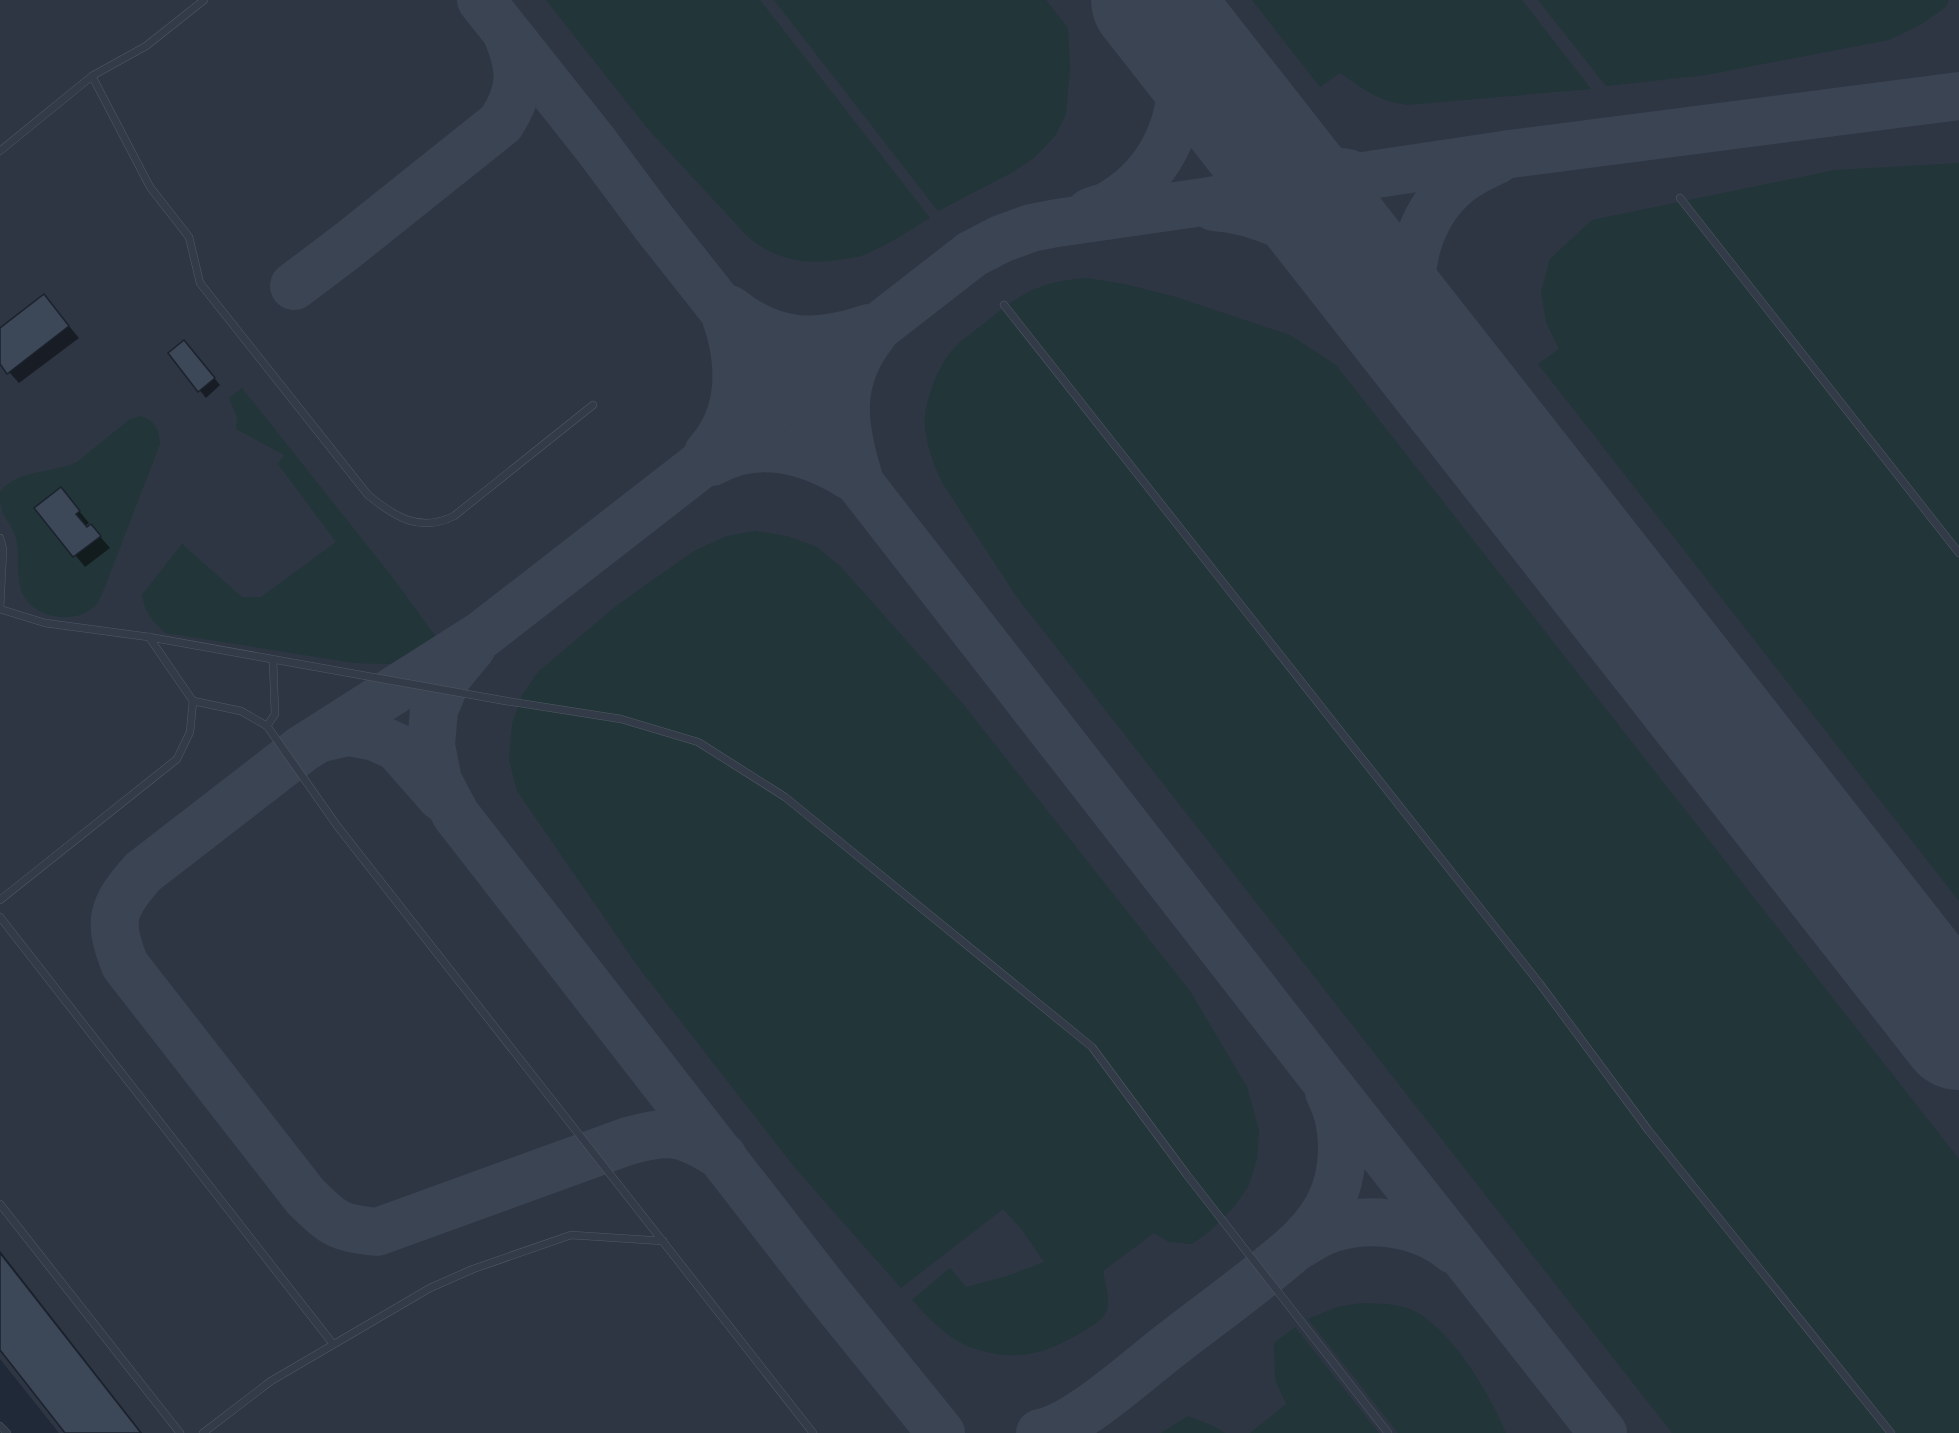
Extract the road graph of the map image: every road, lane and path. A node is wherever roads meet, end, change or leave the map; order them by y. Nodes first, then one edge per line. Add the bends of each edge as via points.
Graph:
1 (204, 0) edge
2 (92, 76) junction
3 (0, 151) edge
4 (1680, 198) dead end
5 (1004, 305) dead end
6 (593, 405) dead end
7 (0, 538) edge
8 (1959, 554) edge
9 (0, 609) edge
10 (149, 637) junction
11 (273, 660) junction
12 (193, 701) junction
13 (267, 726) junction
14 (0, 900) edge
15 (0, 917) edge
16 (0, 1204) edge
17 (663, 1241) junction
18 (333, 1344) junction
19 (0, 1426) edge
20 (7, 1433) edge
21 (180, 1433) edge
22 (203, 1433) edge
23 (813, 1433) edge
24 (1389, 1433) edge
25 (1891, 1433) edge

1 - 2 lane via 146,46
2 - 3 lane
2 - 6 lane via 150,187 189,237 200,283 368,495 390,513 424,523 440,523 454,516
4 - 8 lane
5 - 25 lane via 1540,984 1649,1131
7 - 9 lane
9 - 10 lane via 45,623
10 - 11 lane
10 - 12 lane
11 - 13 lane via 275,714
11 - 24 lane via 621,719 698,742 785,797 1092,1047
12 - 13 lane via 241,711
12 - 14 lane via 190,732 177,759
13 - 17 lane via 338,827
15 - 18 lane
16 - 21 lane
17 - 18 lane via 571,1235 430,1288
17 - 23 lane
18 - 22 lane via 271,1381
19 - 20 lane

